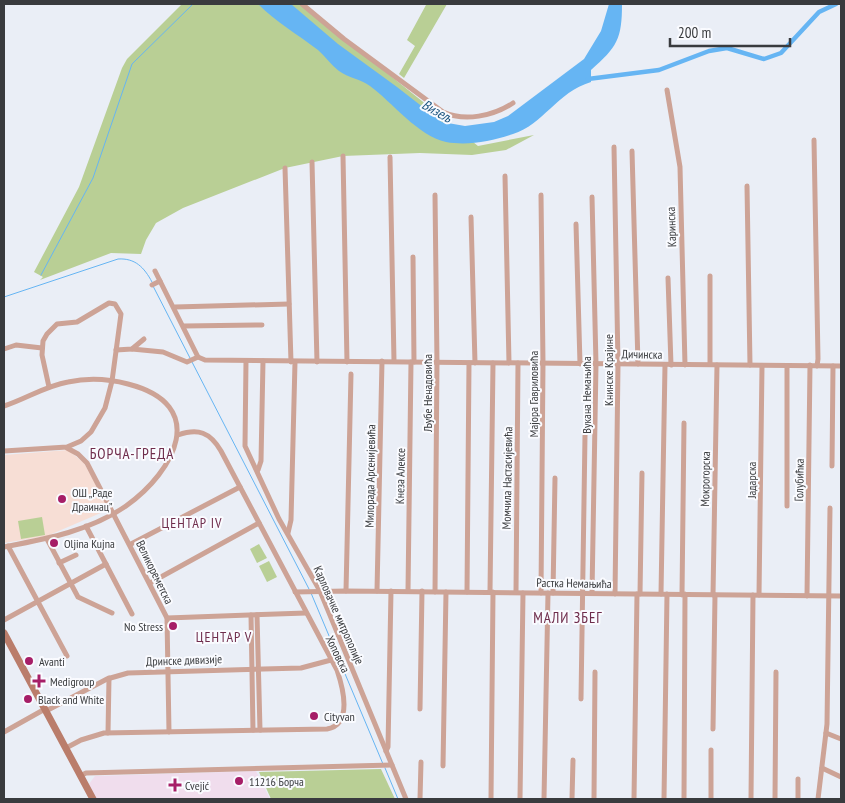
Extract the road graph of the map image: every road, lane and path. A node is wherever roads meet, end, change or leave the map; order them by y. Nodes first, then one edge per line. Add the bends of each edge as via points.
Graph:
1 (302, 4) edge
2 (667, 90) dead end
3 (513, 103) dead end
4 (814, 140) dead end
5 (614, 147) dead end
6 (632, 151) dead end
7 (343, 156) dead end
8 (390, 156) dead end
9 (312, 162) dead end
10 (285, 168) dead end
11 (505, 176) dead end
12 (747, 186) dead end
13 (541, 194) dead end
14 (435, 195) dead end
15 (592, 197) dead end
16 (470, 217) dead end
17 (576, 224) dead end
18 (413, 257) dead end
19 (155, 271) dead end
20 (710, 276) dead end
21 (668, 278) dead end
22 (289, 304) junction
23 (175, 307) junction
24 (262, 325) dead end
25 (184, 326) junction
26 (144, 339) dead end
27 (4, 348) edge
28 (42, 348) junction
29 (132, 349) junction
30 (116, 350) junction
31 (196, 359) junction
32 (246, 361) junction
33 (263, 361) junction
34 (382, 361) junction
35 (293, 362) junction
36 (317, 362) junction
37 (347, 362) junction
38 (394, 362) junction
39 (413, 362) junction
40 (437, 363) junction
41 (472, 363) junction
42 (493, 363) junction
43 (509, 363) junction
44 (518, 363) junction
45 (543, 363) junction
46 (580, 364) junction
47 (596, 364) junction
48 (618, 364) junction
49 (638, 364) junction
50 (685, 364) junction
51 (710, 364) junction
52 (717, 364) junction
53 (665, 365) junction
54 (672, 365) junction
55 (750, 365) junction
56 (762, 366) junction
57 (787, 366) junction
58 (814, 366) junction
59 (833, 366) junction
60 (841, 366) edge
61 (351, 374) dead end
62 (112, 381) junction
63 (49, 387) junction
64 (4, 406) edge
65 (684, 423) dead end
66 (178, 435) junction
67 (585, 435) dead end
68 (67, 447) junction
69 (4, 452) edge
70 (832, 466) dead end
71 (258, 470) junction
72 (642, 473) dead end
73 (555, 478) dead end
74 (240, 487) junction
75 (787, 506) dead end
76 (830, 508) dead end
77 (115, 514) junction
78 (259, 524) junction
79 (86, 526) junction
80 (288, 533) junction
81 (47, 539) junction
82 (131, 544) junction
83 (6, 546) edge
84 (76, 555) dead end
85 (60, 563) junction
86 (106, 564) junction
87 (70, 583) junction
88 (150, 583) junction
89 (346, 590) junction
90 (320, 591) junction
91 (377, 591) junction
92 (391, 591) junction
93 (408, 591) junction
94 (422, 591) junction
95 (297, 592) junction
96 (436, 592) junction
97 (446, 592) junction
98 (467, 592) junction
99 (492, 592) junction
100 (516, 592) junction
101 (523, 592) junction
102 (541, 593) junction
103 (550, 593) junction
104 (582, 593) junction
105 (592, 593) junction
106 (615, 594) junction
107 (638, 594) junction
108 (664, 594) junction
109 (683, 594) junction
110 (714, 595) junction
111 (753, 595) junction
112 (759, 595) junction
113 (807, 596) junction
114 (829, 596) junction
115 (841, 596) edge
116 (38, 601) junction
117 (112, 613) dead end
118 (306, 613) junction
119 (132, 614) dead end
120 (251, 614) junction
121 (257, 614) junction
122 (167, 618) junction
123 (4, 620) edge
124 (4, 633) edge
125 (67, 656) dead end
126 (331, 660) junction
127 (252, 669) junction
128 (258, 669) junction
129 (168, 670) junction
130 (594, 672) dead end
131 (776, 672) dead end
132 (108, 678) junction
133 (581, 699) dead end
134 (420, 709) dead end
135 (46, 710) junction
136 (713, 729) dead end
137 (253, 730) junction
138 (260, 730) junction
139 (4, 732) edge
140 (169, 732) junction
141 (108, 733) junction
142 (826, 733) junction
143 (841, 740) edge
144 (66, 748) junction
145 (711, 750) dead end
146 (386, 751) junction
147 (573, 760) dead end
148 (421, 762) dead end
149 (392, 766) junction
150 (444, 766) dead end
151 (822, 768) junction
152 (80, 776) junction
153 (841, 776) edge
154 (798, 779) dead end
155 (93, 799) edge
156 (406, 799) edge
157 (420, 799) edge
158 (490, 799) edge
159 (520, 799) edge
160 (544, 799) edge
161 (572, 799) edge
162 (594, 799) edge
163 (634, 799) edge
164 (664, 799) edge
165 (684, 799) edge
166 (711, 799) edge
167 (751, 799) edge
168 (776, 799) edge
169 (798, 799) edge
170 (818, 799) edge

1 - 3 street via 438,110 465,117 495,112
2 - 50 street, Каринска via 680,167
4 - 58 street, Голубићка via 818,341
5 - 48 street, Книнске Крајине
6 - 49 street
7 - 37 street
8 - 38 street
9 - 36 street
10 - 22 street
11 - 43 street
12 - 55 street
13 - 45 street, Мајора Гавриловића
14 - 40 street, Љубе Ненадовића
15 - 47 street, Вукана Немањића
16 - 41 street
17 - 46 street
18 - 39 street
19 - 23 street via 156,283
20 - 51 street
21 - 54 street
22 - 23 street
22 - 35 street
23 - 25 street
24 - 25 street
25 - 31 street
26 - 29 street
27 - 28 street via 16,345
28 - 30 street via 45,337 56,325 77,322 110,302 121,314
28 - 63 street
29 - 30 street, Дичинска
29 - 31 street, Дичинска
30 - 62 street
31 - 32 street, Дичинска
32 - 33 street, Дичинска
32 - 71 street, Карловачке митрополије via 245,443
33 - 35 street, Дичинска
33 - 71 street via 261,461
34 - 37 street, Дичинска
34 - 38 street, Дичинска
34 - 91 street, Милорада Арсенијевића
35 - 36 street, Дичинска
35 - 80 street via 291,520
36 - 37 street, Дичинска
38 - 39 street, Дичинска
39 - 40 street, Дичинска
39 - 93 street, Кнеза Алексе
40 - 41 street, Дичинска
40 - 96 street, Љубе Ненадовића
41 - 42 street, Дичинска
41 - 98 street
42 - 43 street, Дичинска
42 - 99 street
43 - 44 street, Дичинска
44 - 45 street, Дичинска
44 - 100 street, Момчила Настасијевића
45 - 46 street, Дичинска
45 - 102 street, Мајора Гавриловића
46 - 47 street, Дичинска
47 - 48 street, Дичинска
47 - 105 street, Вукана Немањића
48 - 49 street, Дичинска
48 - 106 street, Книнске Крајине
49 - 53 street, Дичинска
50 - 51 street, Дичинска
50 - 54 street, Дичинска
51 - 52 street, Дичинска
52 - 55 street, Дичинска
52 - 110 street, Мокрогорска
53 - 54 street, Дичинска
53 - 108 street
55 - 56 street, Дичинска
56 - 57 street, Дичинска
56 - 112 street, Јадарска
57 - 58 street, Дичинска
57 - 75 street
58 - 59 street, Дичинска
58 - 113 street, Голубићка
59 - 60 street, Дичинска
59 - 70 street
61 - 89 street
62 - 63 street via 77,380
62 - 66 street via 156,394 170,410
62 - 68 street via 107,402 95,427 81,441
63 - 64 street
65 - 109 street
66 - 74 street, Хоповска via 195,430 208,435 216,443
66 - 77 street via 172,459 164,470
67 - 104 street
68 - 69 street
68 - 77 street, Великореметска via 87,463
71 - 80 street, Карловачке митрополије
72 - 107 street
73 - 103 street
74 - 78 street, Хоповска
74 - 82 street
76 - 114 street
77 - 79 street
77 - 82 street, Великореметска
78 - 88 street
78 - 95 street, Хоповска
79 - 81 street
79 - 86 street
80 - 90 street, Карловачке митрополије
81 - 83 street
81 - 85 street
82 - 88 street, Великореметска
83 - 116 street
84 - 85 street
85 - 87 street
86 - 87 street
86 - 119 street
87 - 116 street
87 - 117 street via 79,598
88 - 122 street, Великореметска
89 - 90 street, Растка Немањића
89 - 91 street, Растка Немањића
90 - 95 street, Растка Немањића
90 - 146 street, Карловачке митрополије
91 - 92 street, Растка Немањића
92 - 93 street, Растка Немањића
92 - 146 street
93 - 94 street, Растка Немањића
94 - 96 street, Растка Немањића
94 - 134 street
95 - 118 street, Хоповска
96 - 97 street, Растка Немањића
97 - 98 street, Растка Немањића
97 - 150 street
98 - 99 street, Растка Немањића
99 - 100 street, Растка Немањића
99 - 158 street
100 - 101 street, Растка Немањића
101 - 102 street, Растка Немањића
101 - 159 street
102 - 103 street, Растка Немањића
103 - 104 street, Растка Немањића
103 - 160 street
104 - 105 street, Растка Немањића
104 - 133 street
105 - 106 street, Растка Немањића
106 - 107 street, Растка Немањића
107 - 108 street, Растка Немањића
107 - 163 street
108 - 109 street, Растка Немањића
108 - 164 street
109 - 110 street, Растка Немањића
109 - 165 street
110 - 111 street, Растка Немањића
110 - 136 street, Мокрогорска
111 - 112 street, Растка Немањића
111 - 167 street
112 - 113 street, Растка Немањића
113 - 114 street, Растка Немањића
114 - 115 street, Растка Немањића
114 - 142 street
116 - 123 street
116 - 125 street
118 - 121 street
118 - 126 street, Хоповска
120 - 121 street
120 - 122 street
120 - 127 street
121 - 128 street
122 - 129 street, Великореметска
124 - 135 street
126 - 128 street, Дринске дивизије via 309,667
126 - 138 street, Хоповска via 341,681 343,699 342,718 337,725 327,729
127 - 128 street, Дринске дивизије
127 - 129 street, Дринске дивизије
127 - 137 street
128 - 138 street
129 - 132 street, Дринске дивизије
129 - 140 street, Великореметска
130 - 162 street
131 - 168 street
132 - 135 street, Дринске дивизије
132 - 141 street
135 - 139 street, Дринске дивизије
135 - 144 street
137 - 138 street, Хоповска
137 - 140 street, Хоповска
140 - 141 street, Хоповска
141 - 144 street, Хоповска
142 - 143 street
142 - 151 street
144 - 152 street
145 - 166 street
146 - 149 street, Карловачке митрополије
147 - 161 street
148 - 157 street
149 - 152 street via 86,773
149 - 156 street, Карловачке митрополије
151 - 153 street
151 - 170 street
152 - 155 street
154 - 169 street

